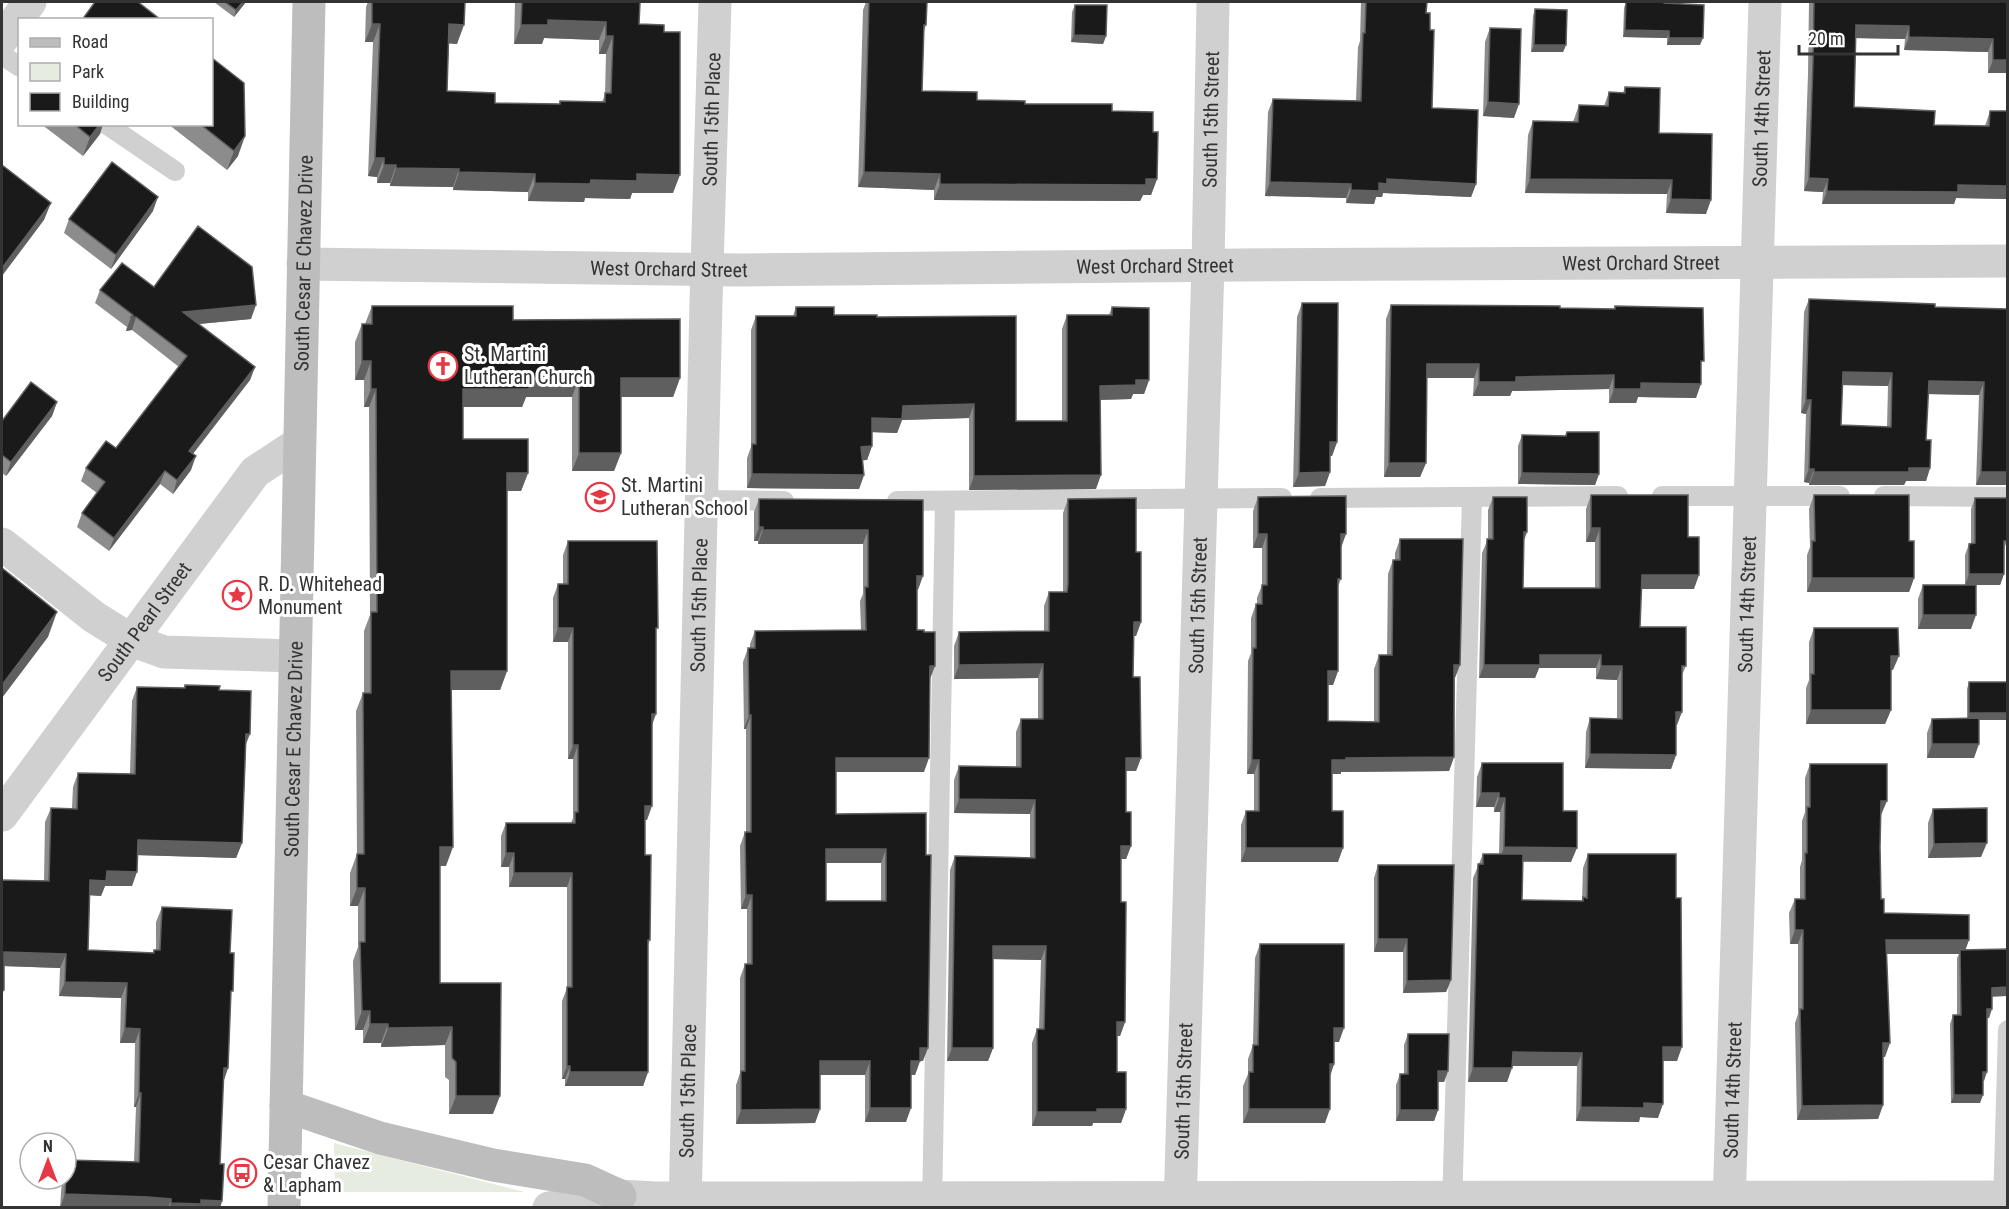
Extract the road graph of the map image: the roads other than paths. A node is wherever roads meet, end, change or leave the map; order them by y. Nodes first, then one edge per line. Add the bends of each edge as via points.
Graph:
1 (30, 2) edge
2 (309, 2) edge
3 (715, 2) edge
4 (1213, 2) edge
5 (1765, 2) edge
6 (2, 39) edge
7 (2, 55) edge
8 (18, 66) edge
9 (109, 126) edge
10 (175, 171) dead end
11 (1757, 261) junction
12 (2007, 261) edge
13 (303, 264) junction
14 (1208, 265) junction
15 (706, 270) junction
16 (299, 443) junction
17 (1750, 496) junction
18 (1472, 497) junction
19 (2007, 497) edge
20 (1201, 499) junction
21 (702, 500) junction
22 (804, 501) edge
23 (875, 501) edge
24 (945, 502) junction
25 (2, 544) edge
26 (131, 640) junction
27 (295, 656) junction
28 (2, 814) edge
29 (2007, 1030) edge
30 (286, 1106) junction
31 (620, 1196) junction
32 (2004, 1200) edge
33 (1730, 1202) edge
34 (685, 1203) edge
35 (932, 1203) edge
36 (1180, 1203) edge
37 (1452, 1203) edge
38 (284, 1208) edge
39 (549, 1208) edge

1 - 6 street
2 - 13 main road, South Cesar E Chavez Drive
3 - 15 street, South 15th Place
4 - 14 street, South 15th Street
5 - 11 street, South 14th Street
7 - 8 lane
9 - 10 lane
11 - 12 street, West Orchard Street
11 - 14 street, West Orchard Street
11 - 17 street, South 14th Street
13 - 15 street, West Orchard Street
13 - 16 main road, South Cesar E Chavez Drive
14 - 15 street, West Orchard Street
14 - 20 street, South 15th Street
15 - 21 street, South 15th Place
16 - 26 street, South Pearl Street via 255,472
16 - 27 main road, South Cesar E Chavez Drive
17 - 18 lane
17 - 19 lane
17 - 33 street, South 14th Street
18 - 20 lane
18 - 37 lane
20 - 24 lane
20 - 36 street, South 15th Street
21 - 22 lane
21 - 34 street, South 15th Place
23 - 24 lane
24 - 35 lane
25 - 26 street via 94,617
26 - 27 street via 164,652
26 - 28 street, South Pearl Street
27 - 30 main road, South Cesar E Chavez Drive
29 - 32 lane
30 - 31 main road via 390,1140 493,1165 585,1179
30 - 38 main road, South Cesar E Chavez Drive
31 - 34 street
31 - 39 street
32 - 33 street
33 - 37 street
34 - 35 street
35 - 36 street
36 - 37 street

